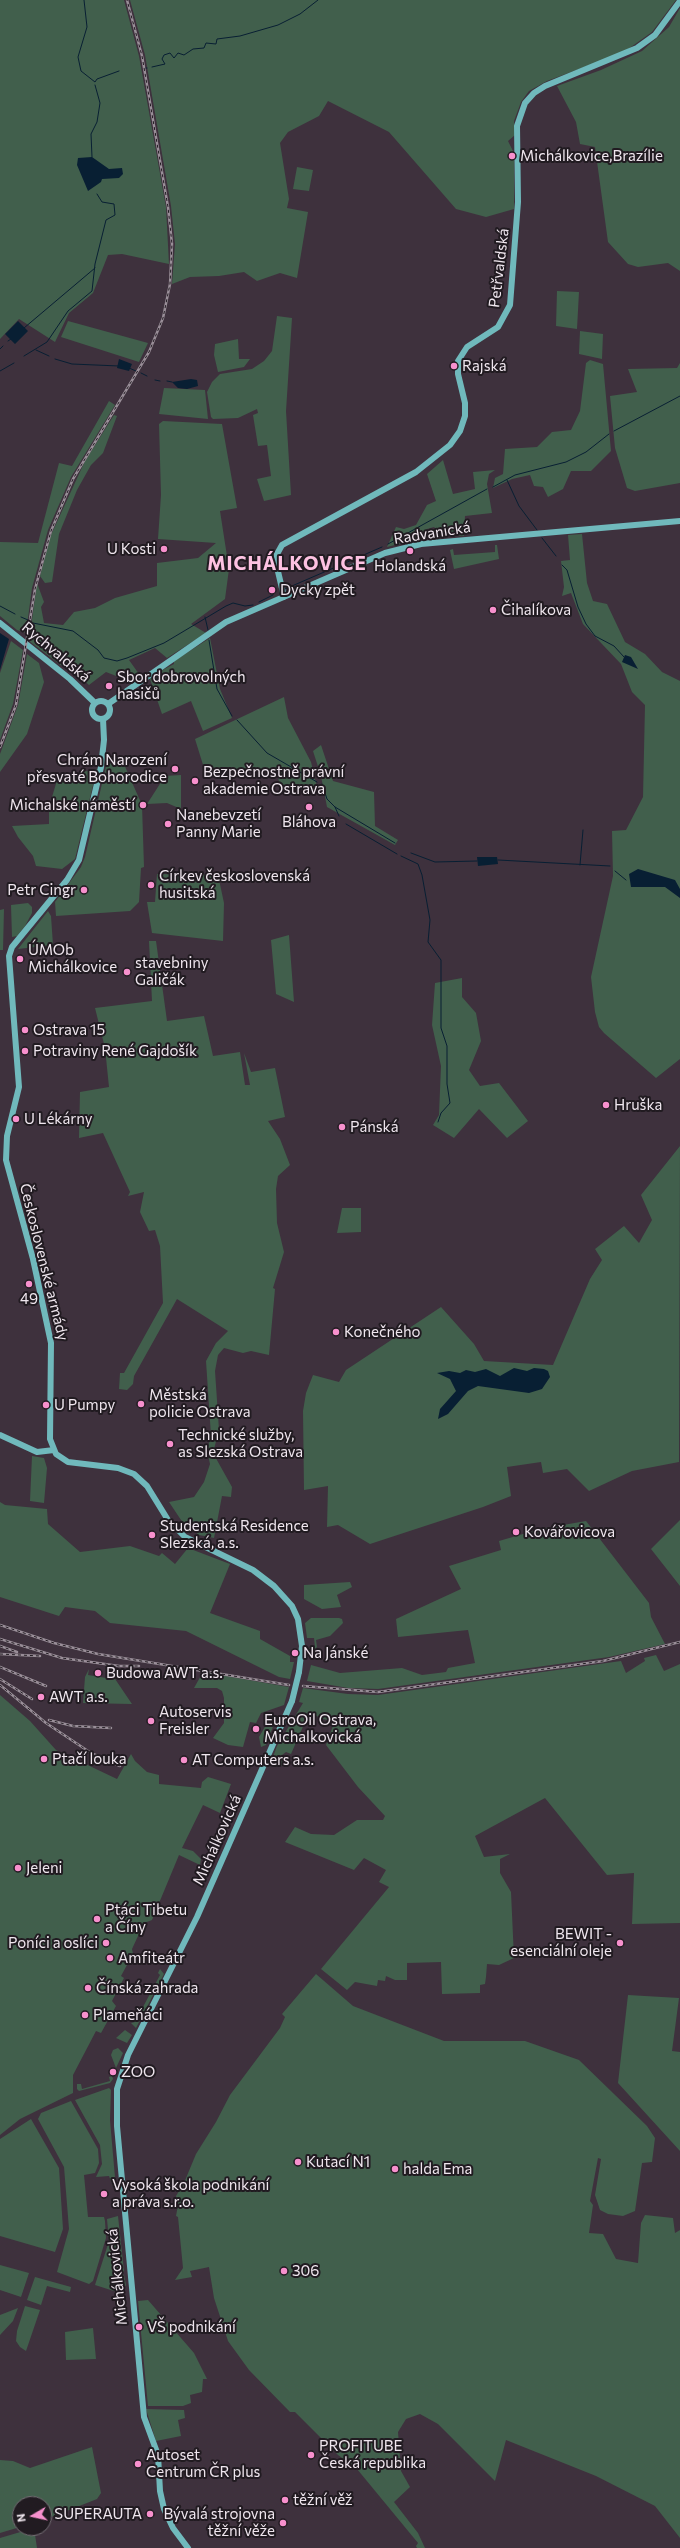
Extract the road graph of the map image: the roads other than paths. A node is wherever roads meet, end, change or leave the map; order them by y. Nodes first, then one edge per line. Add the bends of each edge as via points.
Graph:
1 (680, 2) edge
2 (680, 521) edge
3 (284, 597) junction
4 (0, 623) edge
5 (95, 703) junction
6 (108, 704) junction
7 (103, 718) junction
8 (0, 1436) edge
9 (54, 1450) junction
10 (188, 2548) edge

1 - 3 street, Petřvaldská via 655,35 637,48 545,86 525,103 517,126 518,202 510,305 498,327 467,347 458,361 457,369 465,403 465,416 460,431 450,445 416,472 282,545 276,563
2 - 3 street, Radvanická via 414,546 359,563
3 - 6 street, Radvanická via 226,622
4 - 5 street, Rychvaldská via 70,679
5 - 6 street via 102,701
5 - 7 street via 92,713 97,718
6 - 7 street via 109,713
7 - 9 street, Československé armády via 101,767 82,851 67,880 12,947 9,959 19,1087 6,1136 6,1160 36,1273 51,1343 53,1362 49,1424
8 - 9 street via 37,1452
9 - 10 street, Michálkovická, bridge via 59,1457 71,1464 121,1468 136,1475 147,1486 168,1520 182,1534 200,1546 257,1572 274,1586 292,1606 299,1625 302,1646 292,1701 199,1913 128,2055 118,2088 117,2126 144,2417 158,2455 160,2491 166,2514 174,2531

